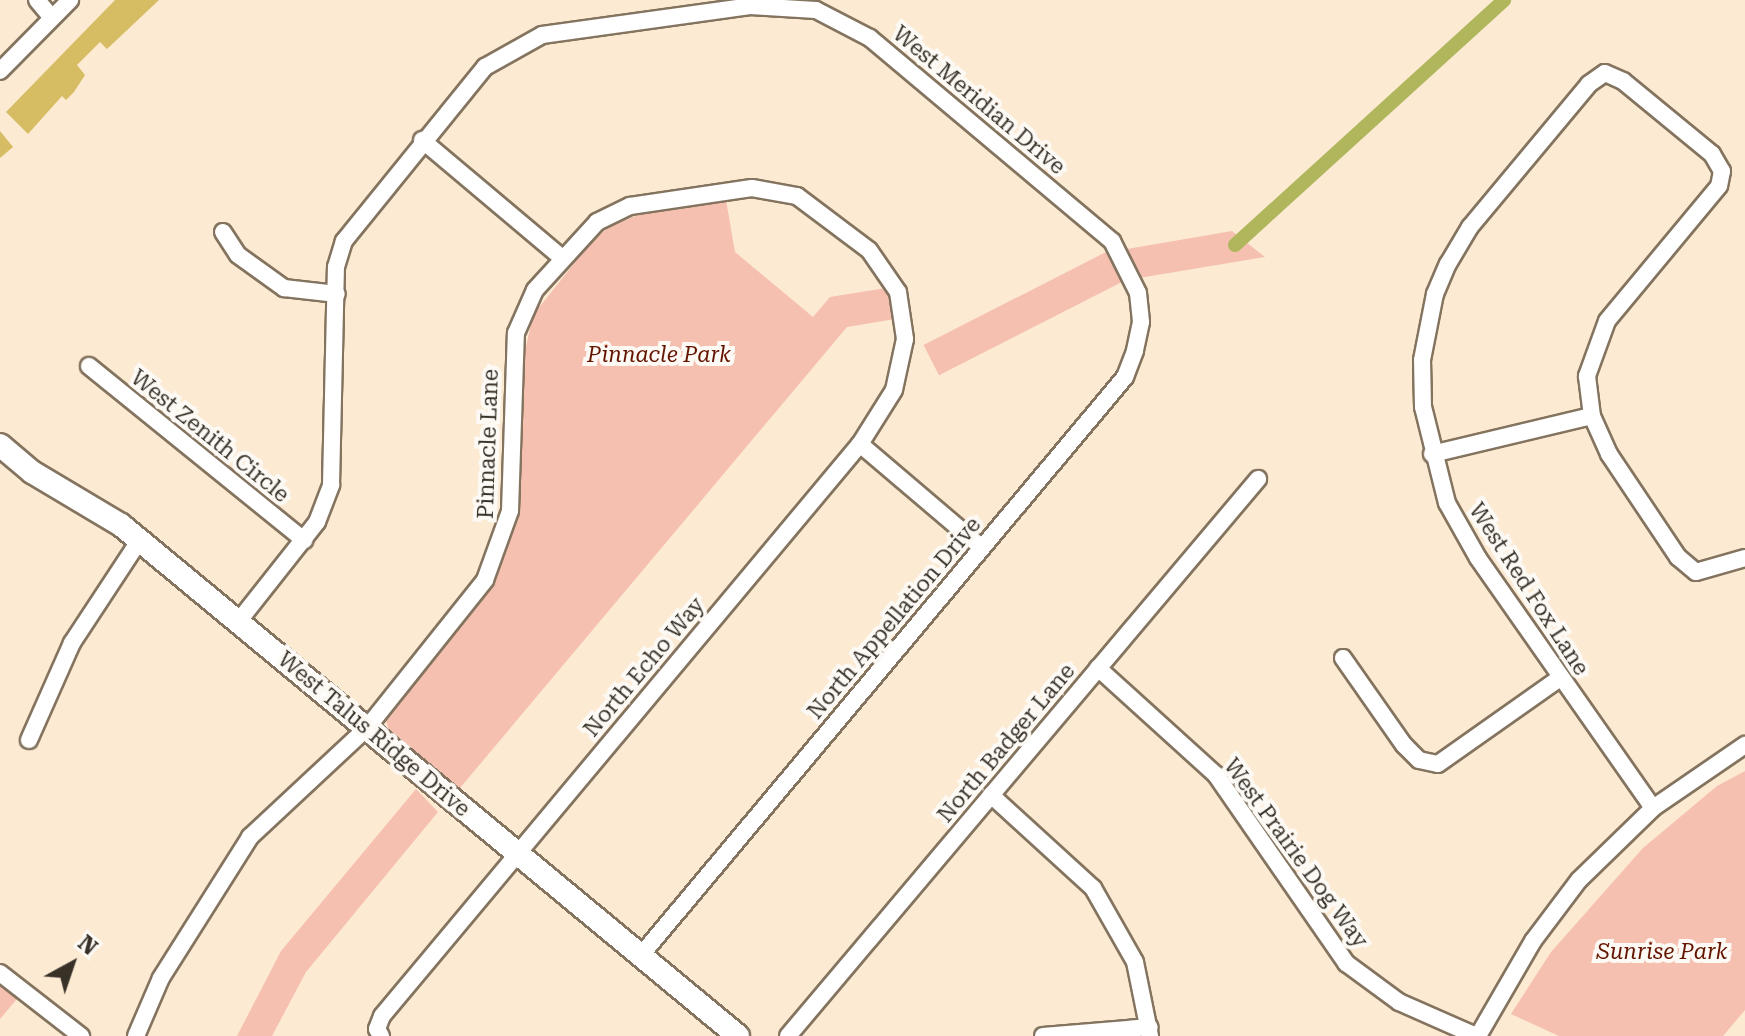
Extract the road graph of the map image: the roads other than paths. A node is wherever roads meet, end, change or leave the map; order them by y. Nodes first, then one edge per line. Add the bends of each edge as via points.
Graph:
1 (37, 0) edge
2 (70, 0) edge
3 (750, 3) edge
4 (52, 18) junction
5 (0, 71) edge
6 (422, 140) junction
7 (223, 232) dead end
8 (561, 257) junction
9 (1138, 293) joint
10 (337, 294) junction
11 (903, 315) joint
12 (89, 366) dead end
13 (1592, 416) junction
14 (860, 444) junction
15 (0, 445) edge
16 (1432, 454) junction
17 (1258, 479) dead end
18 (304, 540) junction
19 (139, 541) junction
20 (981, 547) junction
21 (1745, 558) edge
22 (238, 622) junction
23 (1343, 658) dead end
24 (1098, 668) junction
25 (1560, 678) junction
26 (367, 728) junction
27 (29, 740) dead end
28 (1745, 745) edge
29 (991, 795) junction
30 (1653, 808) junction
31 (517, 852) junction
32 (642, 954) junction
33 (0, 973) edge
34 (1150, 1031) edge
35 (379, 1033) edge
36 (81, 1036) edge
37 (136, 1036) edge
38 (738, 1036) edge
39 (788, 1036) edge
40 (1043, 1036) edge
41 (1477, 1036) edge

1 - 4 street
2 - 4 street
3 - 6 street, West Meridian Drive via 567,30 516,46 477,74
3 - 9 street, West Meridian Drive via 816,10 870,38 1098,227 1126,262
4 - 5 street
6 - 8 street
6 - 10 street, West Meridian Drive via 344,241 336,267
7 - 10 street via 238,255 284,288
8 - 11 street, Pinnacle Lane via 597,222 630,206 752,188 774,190 818,207 869,250 898,292
8 - 26 street, Pinnacle Lane via 521,310 516,333 510,511 497,557 469,601
9 - 20 street, North Appellation Drive via 1141,322 1125,377
10 - 18 street, West Meridian Drive via 331,485
11 - 14 street, North Echo Way via 903,366
12 - 18 street, West Zenith Circle
13 - 16 street
13 - 16 street, West Red Fox Lane via 1587,376 1607,321 1719,186 1722,171 1712,154 1623,81 1605,73 1589,84 1470,227 1435,294 1422,360
13 - 21 street via 1609,454 1678,557 1696,572
14 - 20 street
14 - 31 street, North Echo Way
15 - 19 street, West Talus Ridge Drive via 32,472
16 - 25 street, West Red Fox Lane via 1447,503
17 - 24 street, North Badger Lane
18 - 22 street, West Meridian Drive
19 - 22 street, West Talus Ridge Drive
19 - 27 street via 72,643
20 - 32 street, North Appellation Drive
22 - 26 street, West Talus Ridge Drive
23 - 25 street via 1419,760 1438,764
24 - 29 street, North Badger Lane
24 - 41 street, West Prairie Dog Way via 1216,775 1346,963 1399,1002
25 - 30 street, West Red Fox Lane
26 - 31 street, West Talus Ridge Drive
26 - 37 street, Pinnacle Lane via 324,774 250,837 161,978
28 - 30 street
29 - 34 street via 1093,888 1135,962
29 - 39 street, North Badger Lane
30 - 41 street via 1579,880 1533,941
31 - 32 street, West Talus Ridge Drive
31 - 35 street, North Echo Way
32 - 38 street, West Talus Ridge Drive
33 - 36 street
34 - 40 street

